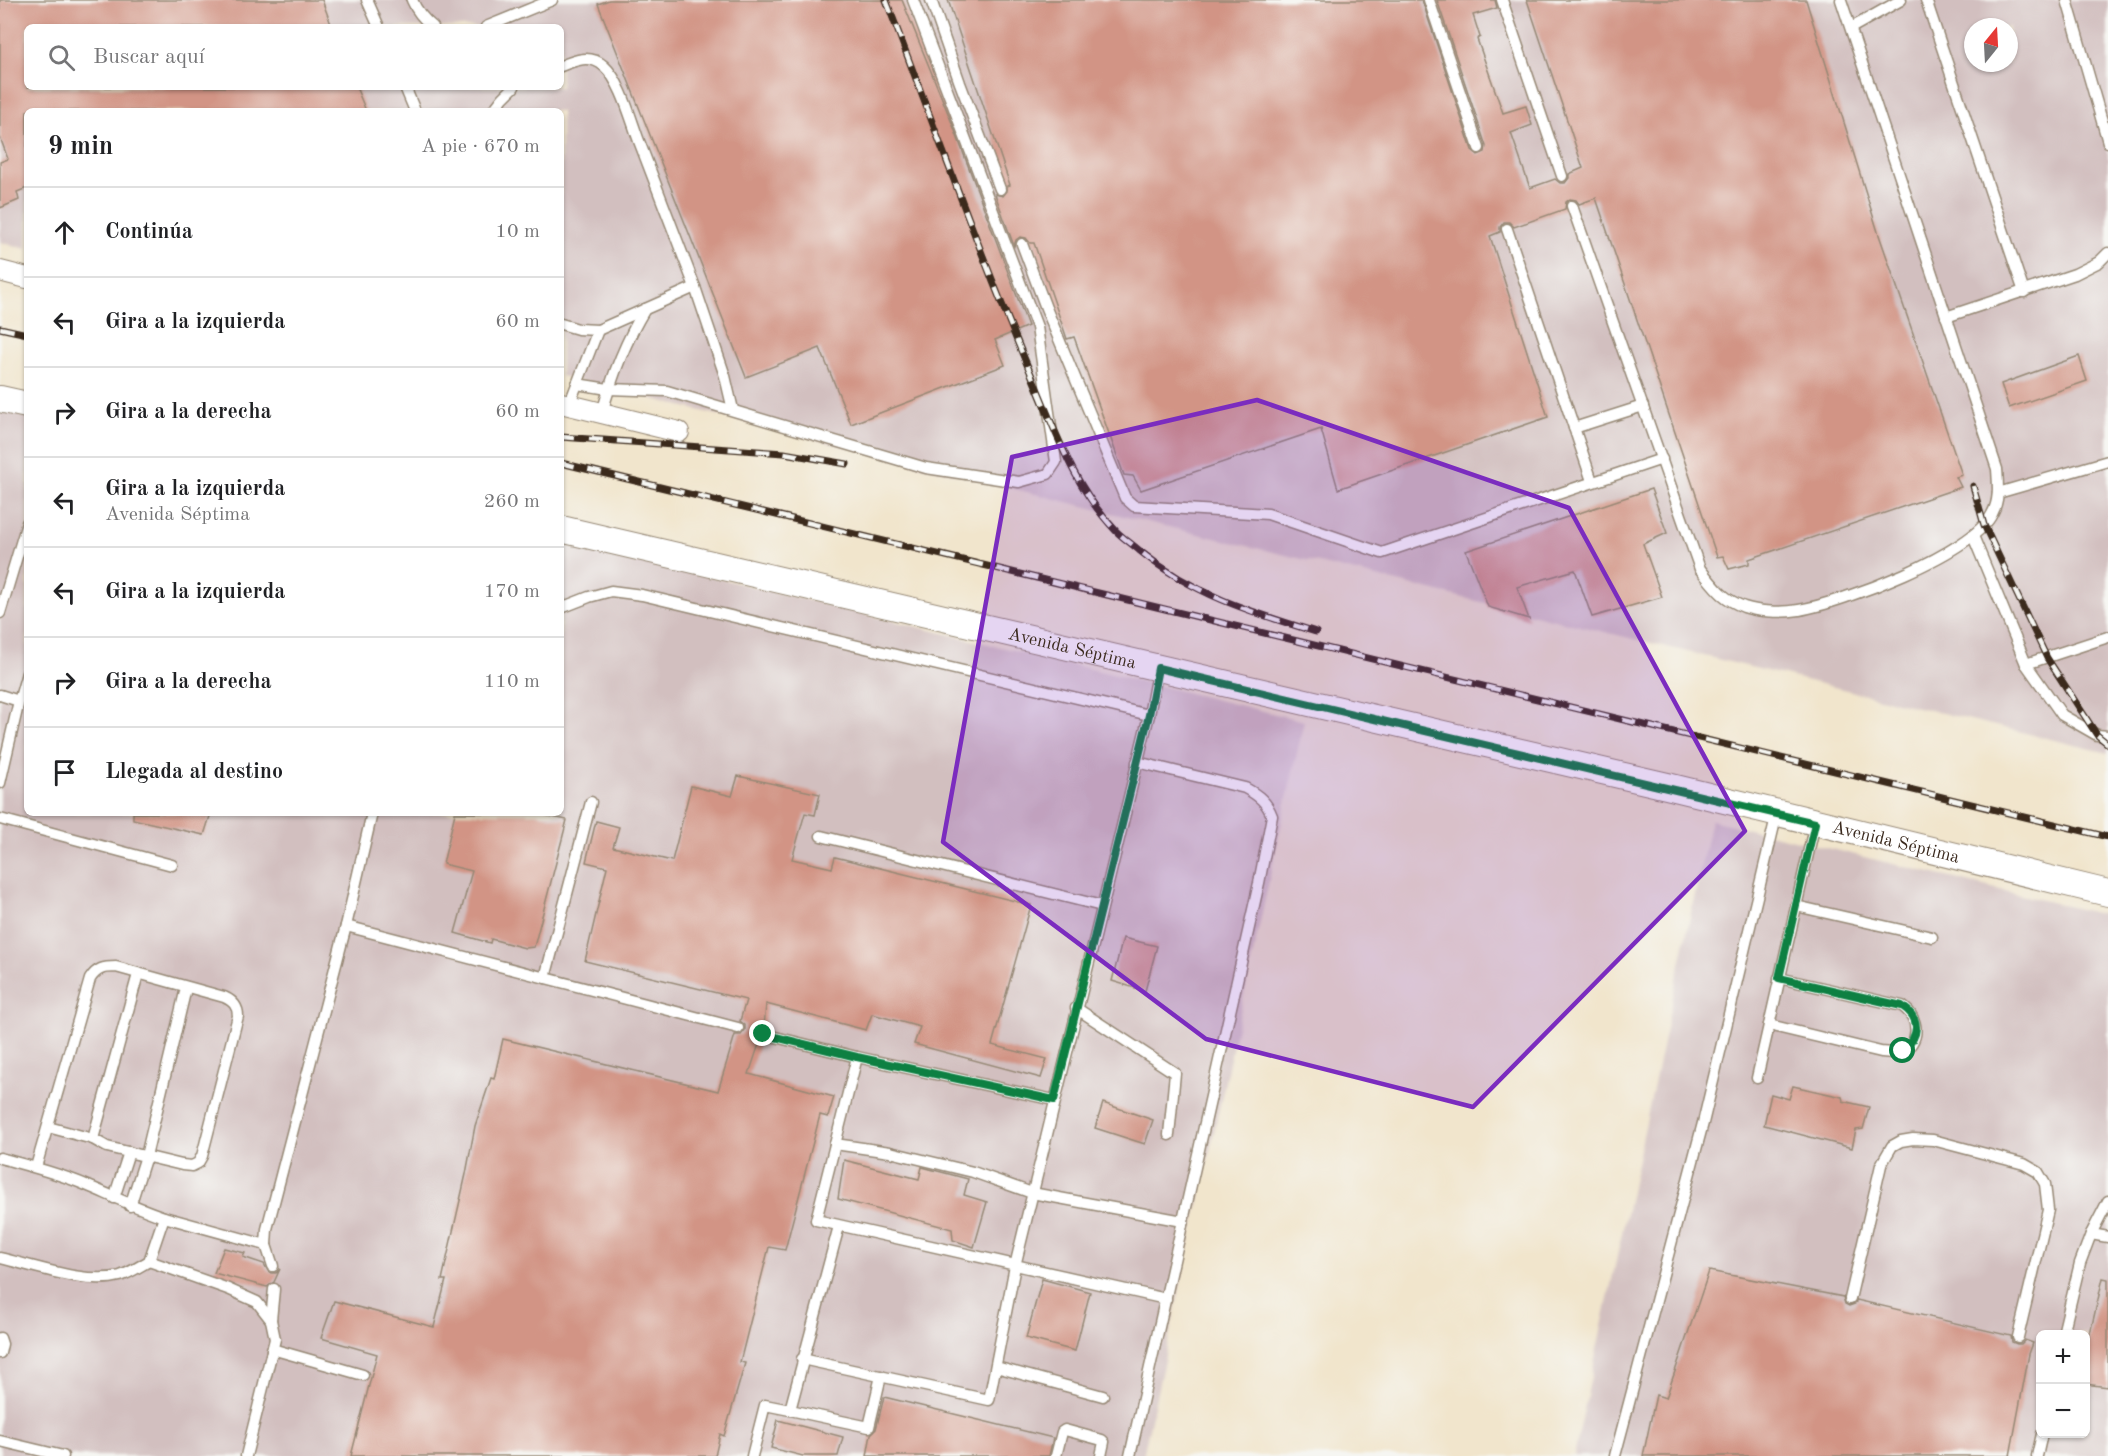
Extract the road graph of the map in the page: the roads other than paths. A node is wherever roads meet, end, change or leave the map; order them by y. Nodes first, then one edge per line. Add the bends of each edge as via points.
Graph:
1 (367, 0) edge
2 (412, 0) edge
3 (552, 0) edge
4 (913, 0) edge
5 (931, 0) edge
6 (1429, 0) edge
7 (1502, 0) edge
8 (1841, 0) edge
9 (1901, 0) edge
10 (1926, 0) edge
11 (2067, 0) edge
12 (378, 24) edge
13 (428, 24) edge
14 (493, 24) edge
15 (1851, 28) junction
16 (564, 65) edge
17 (406, 90) edge
18 (511, 90) edge
19 (414, 108) edge
20 (495, 108) edge
21 (2108, 142) edge
22 (1479, 148) dead end
23 (1562, 176) dead end
24 (1000, 189) dead end
25 (1572, 206) dead end
26 (1507, 229) dead end
27 (1022, 244) dead end
28 (2108, 253) edge
29 (0, 271) edge
30 (24, 277) edge
31 (695, 287) junction
32 (2024, 292) junction
33 (645, 309) junction
34 (1946, 317) junction
35 (564, 325) edge
36 (598, 330) junction
37 (577, 384) junction
38 (608, 389) junction
39 (0, 399) edge
40 (24, 404) edge
41 (565, 404) edge
42 (1643, 406) junction
43 (733, 410) junction
44 (602, 413) junction
45 (1574, 428) junction
46 (680, 432) dead end
47 (1662, 459) junction
48 (2108, 461) edge
49 (1592, 481) junction
50 (1998, 493) junction
51 (564, 530) edge
52 (24, 533) edge
53 (1973, 536) junction
54 (564, 607) edge
55 (0, 613) edge
56 (2108, 637) edge
57 (2026, 664) junction
58 (1158, 668) junction
59 (24, 684) edge
60 (0, 695) edge
61 (19, 701) junction
62 (1149, 715) junction
63 (2108, 736) edge
64 (1137, 762) junction
65 (0, 783) edge
66 (591, 802) dead end
67 (1777, 813) junction
68 (371, 816) edge
69 (0, 819) edge
70 (1815, 823) junction
71 (821, 836) dead end
72 (172, 865) dead end
73 (2108, 893) edge
74 (1102, 906) junction
75 (1796, 906) junction
76 (346, 926) junction
77 (1932, 937) dead end
78 (138, 974) junction
79 (545, 978) junction
80 (1779, 978) junction
81 (186, 988) junction
82 (1077, 1008) junction
83 (1769, 1025) junction
84 (738, 1028) dead end
85 (763, 1034) dead end
86 (857, 1057) junction
87 (1757, 1078) dead end
88 (1054, 1100) junction
89 (48, 1127) junction
90 (1169, 1136) dead end
91 (93, 1139) junction
92 (835, 1144) junction
93 (129, 1152) junction
94 (146, 1156) junction
95 (0, 1158) edge
96 (36, 1167) junction
97 (1032, 1194) junction
98 (114, 1198) junction
99 (2108, 1201) edge
100 (130, 1206) junction
101 (164, 1217) junction
102 (1183, 1221) junction
103 (839, 1226) junction
104 (2091, 1234) junction
105 (2108, 1237) edge
106 (266, 1245) junction
107 (0, 1258) edge
108 (149, 1261) junction
109 (273, 1266) dead end
110 (1015, 1266) junction
111 (274, 1289) dead end
112 (1166, 1299) junction
113 (1850, 1299) dead end
114 (271, 1320) junction
115 (2064, 1330) edge
116 (2018, 1337) dead end
117 (0, 1338) edge
118 (272, 1349) junction
119 (0, 1353) edge
120 (802, 1359) junction
121 (996, 1366) junction
122 (363, 1375) dead end
123 (881, 1376) junction
124 (1103, 1396) dead end
125 (790, 1410) junction
126 (2041, 1438) edge
127 (0, 1441) edge
128 (63, 1456) edge
129 (246, 1456) edge
130 (752, 1456) edge
131 (1056, 1456) edge
132 (1101, 1456) edge
133 (1130, 1456) edge
134 (1615, 1456) edge
135 (2037, 1456) edge

1 - 12 lane
2 - 13 lane
3 - 14 lane
4 - 43 lane via 1037,327 1056,462 1048,474 1019,482 927,468
5 - 24 lane
6 - 22 lane
7 - 23 lane
8 - 15 lane
9 - 15 lane
10 - 32 lane
11 - 21 lane
15 - 34 lane
16 - 31 lane via 579,58 593,61 613,78
17 - 19 lane
18 - 20 lane
25 - 42 lane
26 - 45 lane
27 - 49 lane via 1125,498 1134,506 1268,514 1382,553
28 - 32 lane via 2075,274
29 - 30 street
31 - 33 lane
31 - 43 lane
32 - 34 lane
33 - 36 lane
33 - 38 lane via 630,334
34 - 50 lane via 1997,469
35 - 36 lane
36 - 37 lane
37 - 38 lane
37 - 41 lane
38 - 43 lane via 667,391
38 - 44 lane
39 - 40 street
41 - 44 street
42 - 45 lane
42 - 47 lane
44 - 46 street
45 - 49 lane
47 - 49 lane
47 - 53 lane via 1700,569 1724,598 1746,608 1797,611 1841,600 1943,556
48 - 50 lane
50 - 53 lane via 1993,513
51 - 58 street, Avenida Séptima
52 - 55 lane
53 - 57 lane
54 - 62 lane via 611,591 642,595
56 - 57 lane
57 - 63 lane via 2062,715 2097,735
58 - 62 lane
58 - 67 street, Avenida Séptima
59 - 61 lane
60 - 61 lane
61 - 65 lane
62 - 64 lane
64 - 74 lane
64 - 102 lane via 1245,788 1258,795 1272,816
66 - 79 lane
67 - 70 street, Avenida Séptima
67 - 134 lane via 1703,1123
68 - 76 lane
69 - 72 lane
70 - 73 street, Avenida Séptima
70 - 75 lane
71 - 74 lane
74 - 82 lane
75 - 77 lane
75 - 80 lane
76 - 79 lane
76 - 106 lane
78 - 81 lane
78 - 89 lane via 104,967 90,978
78 - 91 lane
79 - 84 lane
80 - 83 lane
80 - 83 lane via 1902,1006 1916,1020 1916,1033 1911,1044 1895,1053
81 - 94 lane
81 - 94 lane via 231,999 238,1016 198,1163 182,1165
82 - 88 lane
82 - 90 lane via 1175,1073
83 - 87 lane
85 - 86 lane
86 - 88 lane
86 - 92 lane
88 - 97 lane
89 - 91 lane
89 - 96 lane
91 - 93 lane
92 - 97 lane via 890,1152 974,1172
92 - 103 lane via 816,1220
93 - 94 lane
93 - 98 lane
94 - 100 lane
95 - 96 lane
96 - 98 lane
97 - 102 lane
97 - 110 lane
98 - 100 lane
99 - 104 lane
100 - 101 lane
101 - 106 lane
101 - 108 lane
102 - 112 lane
103 - 110 lane
103 - 120 lane
104 - 105 lane
104 - 115 lane
106 - 109 lane
107 - 108 lane via 100,1279 122,1275
108 - 114 lane via 257,1302
110 - 112 lane
110 - 121 lane
111 - 114 lane
112 - 133 lane
113 - 116 lane via 1881,1165 1892,1146 1900,1141 1933,1140 2024,1164 2038,1172 2045,1184 2048,1209
114 - 118 lane via 275,1339
117 - 119 lane
118 - 122 lane
118 - 129 lane
120 - 123 lane
120 - 125 lane
121 - 123 lane via 989,1400
121 - 124 lane
123 - 125 lane via 869,1427
125 - 130 lane via 765,1405
126 - 135 lane
127 - 128 lane
131 - 132 lane via 1065,1430 1102,1440

